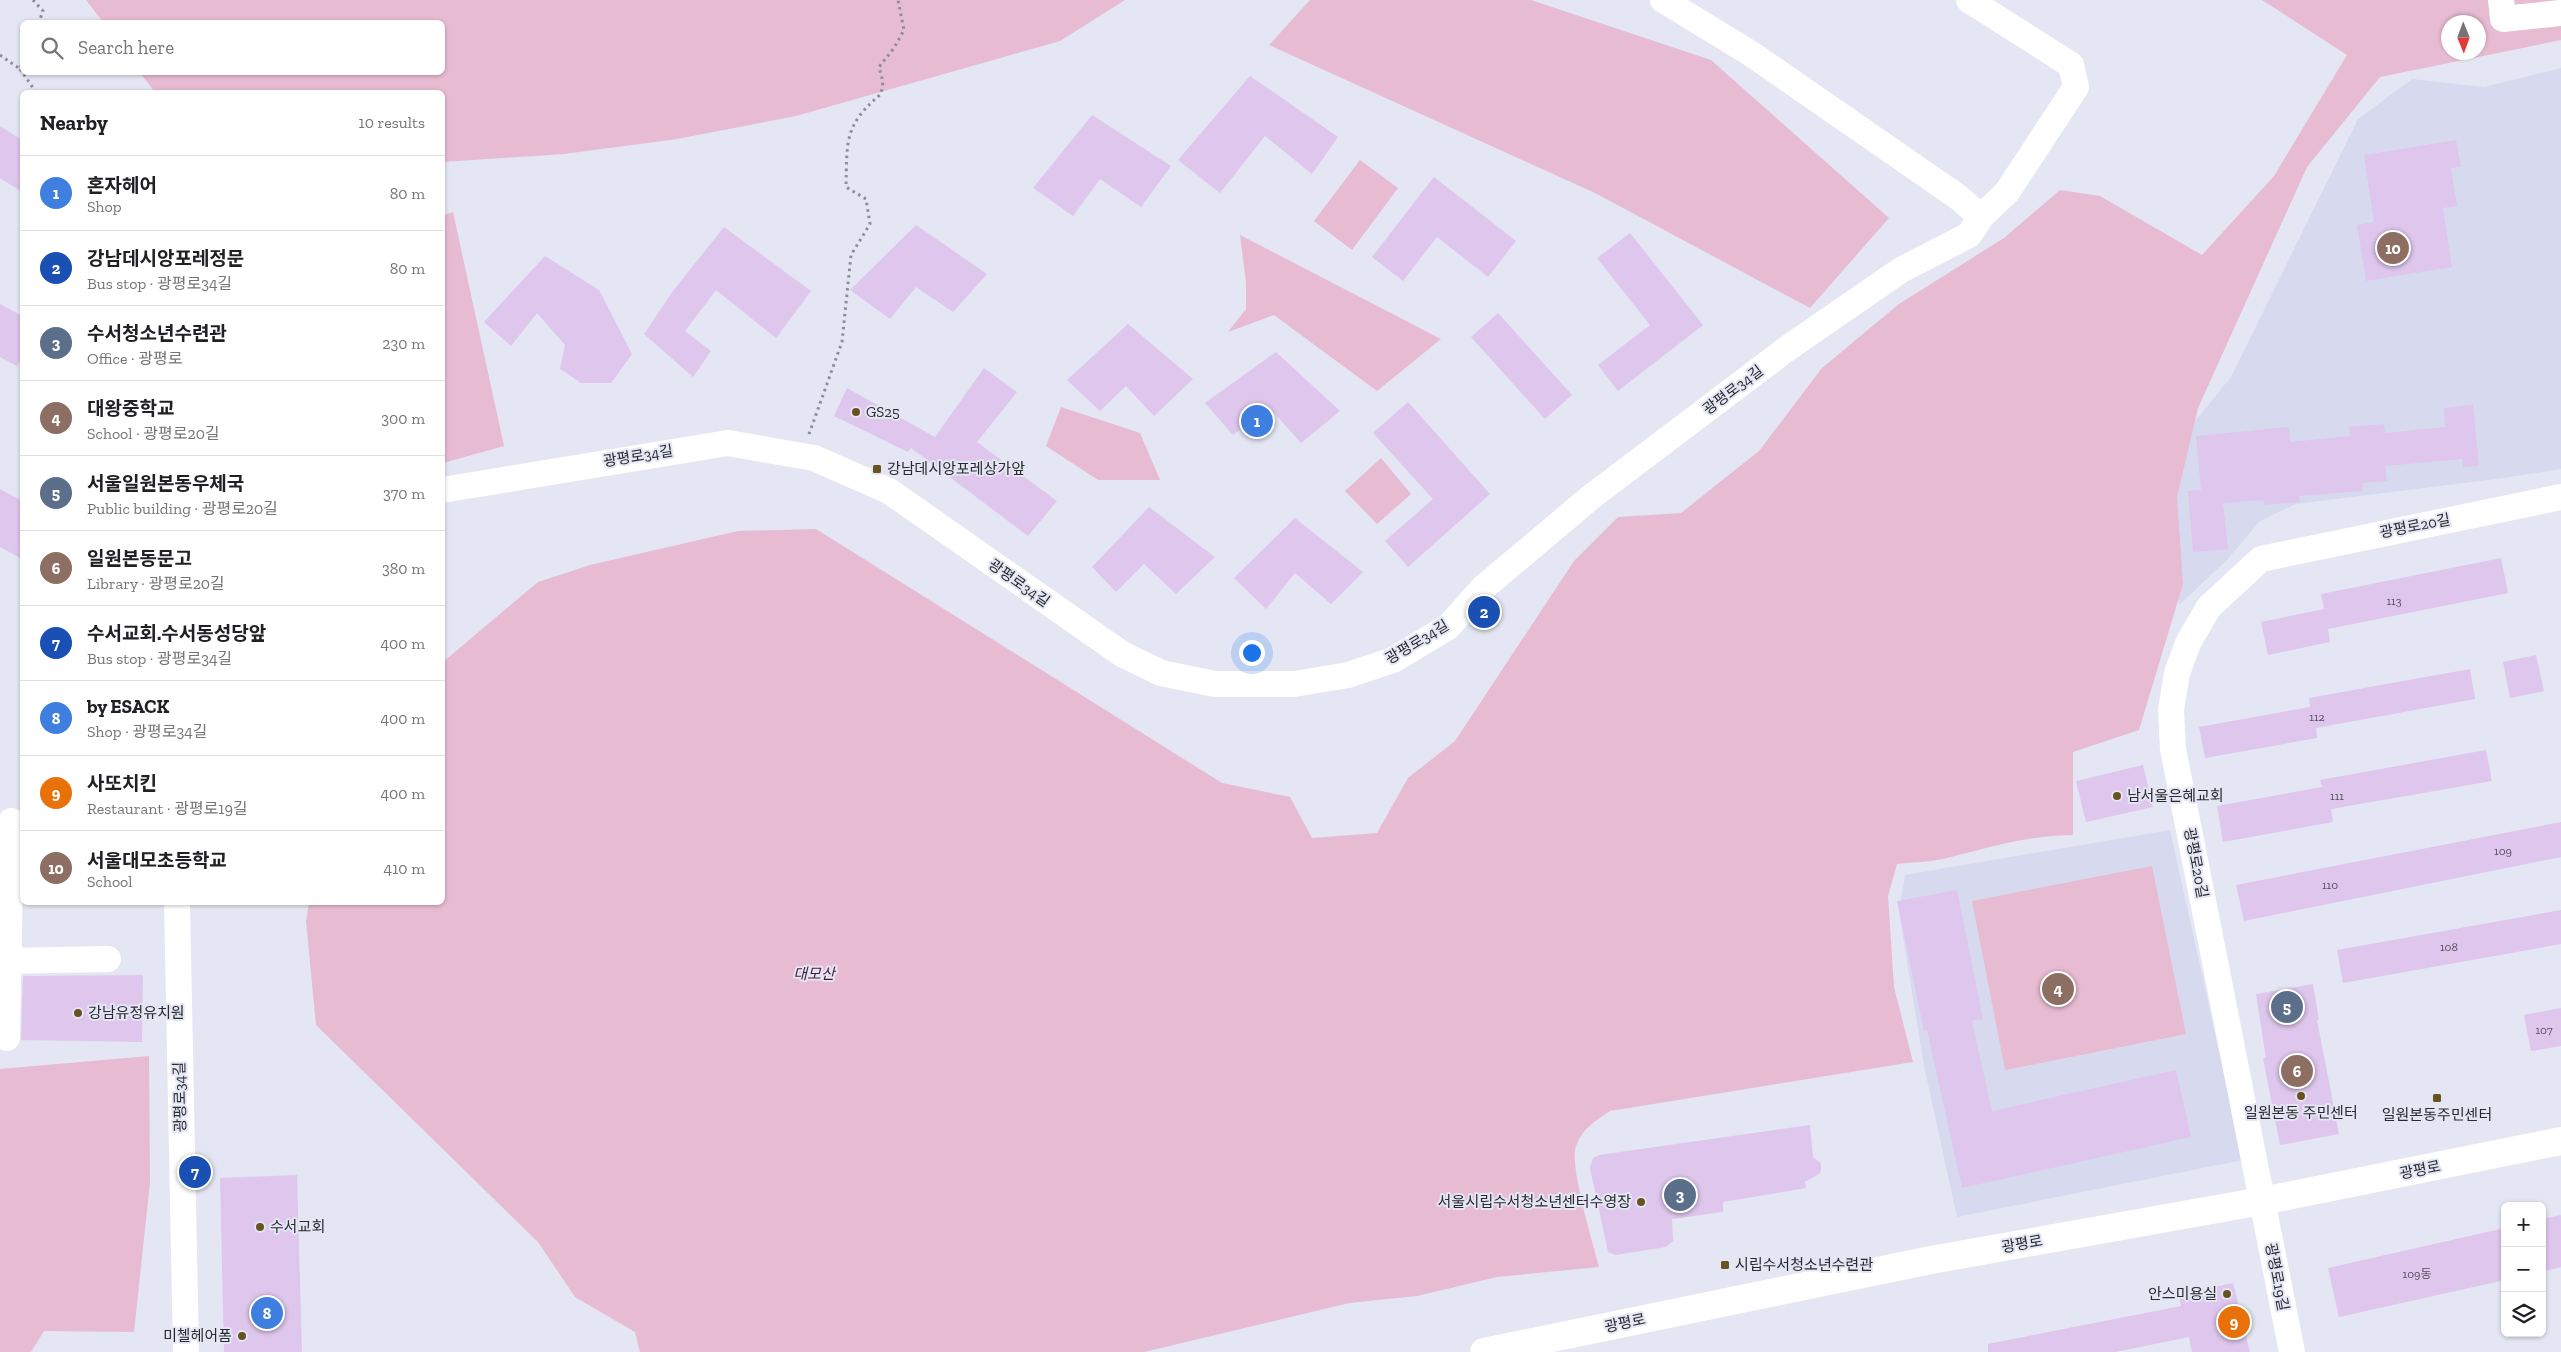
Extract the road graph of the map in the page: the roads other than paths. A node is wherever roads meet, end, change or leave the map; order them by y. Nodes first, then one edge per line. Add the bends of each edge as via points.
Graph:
1 (1663, 0) edge
2 (1969, 0) edge
3 (2501, 0) edge
4 (2561, 12) edge
5 (1981, 217) junction
6 (445, 490) edge
7 (2561, 497) edge
8 (11, 821) edge
9 (177, 905) edge
10 (108, 959) dead end
11 (4, 961) edge
12 (7, 1038) dead end
13 (2561, 1142) edge
14 (2262, 1201) junction
15 (186, 1352) edge
16 (1484, 1352) edge
17 (2292, 1352) edge

1 - 5 street via 1750,52 1958,197
2 - 5 street, 광평로34길 via 2071,65 2076,86 2007,192
3 - 4 street via 2503,19
5 - 6 street, 광평로34길 via 1969,235 1901,270 1788,348 1591,498 1483,588 1448,627 1393,660 1348,675 1294,684 1215,684 1161,673 1122,654 889,491 814,458 728,443
7 - 14 street, 광평로20길 via 2261,559 2209,607 2188,643 2177,673 2172,710 2173,749
8 - 11 street
9 - 15 street, 광평로34길
10 - 11 street
11 - 12 street
13 - 14 main road, 광평로
14 - 16 main road, 광평로 via 1932,1260
14 - 17 street, 광평로19길

